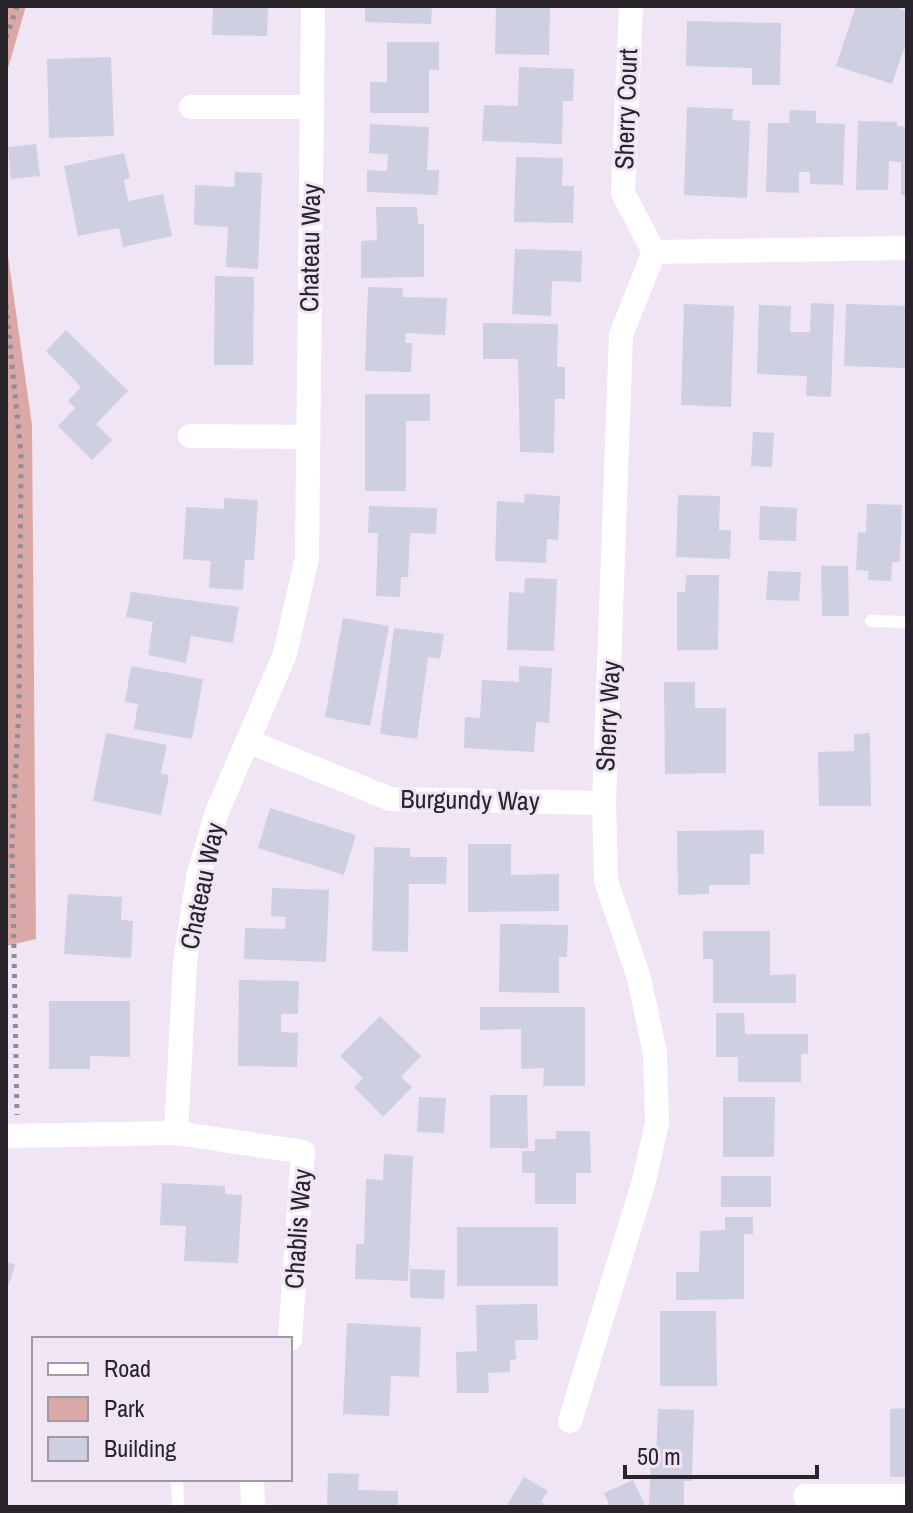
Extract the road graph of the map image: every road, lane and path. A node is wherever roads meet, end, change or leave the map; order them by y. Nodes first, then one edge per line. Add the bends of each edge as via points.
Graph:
1 (17, 6) edge
2 (313, 6) edge
3 (631, 6) edge
4 (6, 38) edge
5 (191, 107) dead end
6 (312, 107) junction
7 (907, 248) edge
8 (654, 252) junction
9 (6, 305) edge
10 (190, 436) dead end
11 (308, 437) junction
12 (871, 621) dead end
13 (907, 622) edge
14 (250, 742) junction
15 (604, 803) junction
16 (12, 842) junction
17 (6, 853) edge
18 (176, 1133) junction
19 (11, 1136) edge
20 (290, 1337) edge
21 (570, 1421) dead end
22 (177, 1481) edge
23 (252, 1481) edge
24 (805, 1496) dead end
25 (907, 1496) edge
26 (178, 1507) edge
27 (253, 1507) edge

1 - 4 path
2 - 6 street, Chateau Way
3 - 8 street, Sherry Court via 623,193
5 - 6 street
6 - 11 street, Chateau Way
7 - 8 street
8 - 15 street, Sherry Way via 621,335
9 - 16 path via 21,454
10 - 11 street
11 - 14 street, Chateau Way via 307,558 285,654
12 - 13 lane
14 - 15 street, Burgundy Way via 390,799
14 - 18 street, Chateau Way via 217,812 198,877 185,963
15 - 21 street, Sherry Way via 606,881 639,978 655,1053 657,1123
16 - 17 path
16 - 19 path
18 - 19 street
18 - 20 street, Chablis Way via 303,1152
22 - 26 lane
23 - 27 street
24 - 25 street

